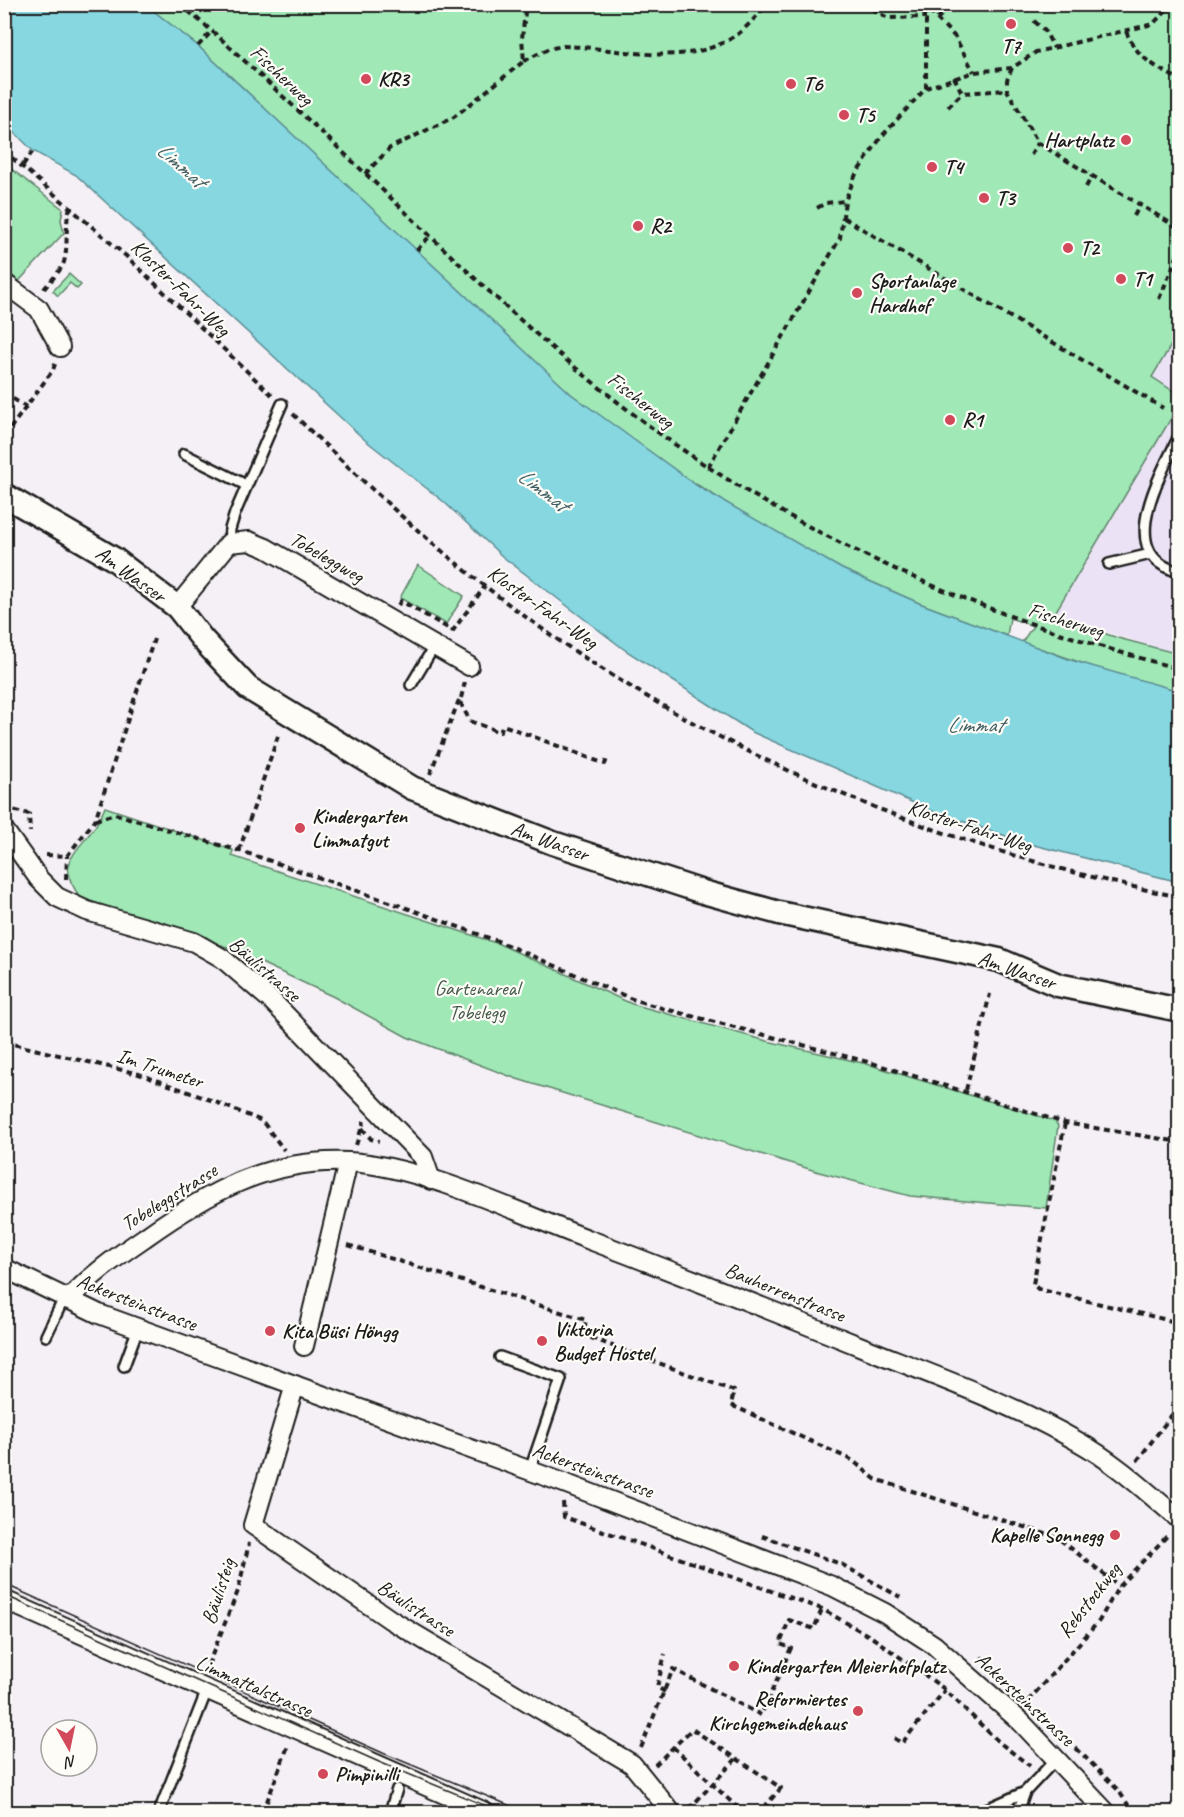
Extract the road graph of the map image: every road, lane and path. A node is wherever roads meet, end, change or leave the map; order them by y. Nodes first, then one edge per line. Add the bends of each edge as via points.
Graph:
1 (180, 4) edge
2 (526, 4) edge
3 (768, 4) edge
4 (922, 4) edge
5 (952, 4) edge
6 (1172, 4) edge
7 (860, 5) edge
8 (926, 8) junction
9 (926, 17) junction
10 (937, 19) junction
11 (1034, 21) dead end
12 (212, 31) junction
13 (1126, 31) junction
14 (198, 46) dead end
15 (1054, 48) junction
16 (524, 61) junction
17 (1012, 68) junction
18 (974, 72) junction
19 (954, 77) junction
20 (1179, 80) edge
21 (926, 88) junction
22 (1007, 90) junction
23 (962, 93) junction
24 (948, 107) dead end
25 (1038, 143) junction
26 (4, 151) edge
27 (33, 151) dead end
28 (1030, 155) dead end
29 (23, 165) junction
30 (365, 174) junction
31 (1092, 176) junction
32 (1086, 187) dead end
33 (844, 201) junction
34 (1140, 205) junction
35 (71, 206) junction
36 (817, 208) dead end
37 (1134, 216) dead end
38 (843, 217) junction
39 (1179, 229) edge
40 (430, 236) dead end
41 (417, 250) dead end
42 (1179, 250) edge
43 (4, 283) edge
44 (38, 297) dead end
45 (1159, 299) dead end
46 (60, 346) joint
47 (4, 393) edge
48 (282, 404) junction
49 (26, 407) junction
50 (1163, 408) dead end
51 (1179, 434) edge
52 (4, 437) edge
53 (184, 454) dead end
54 (708, 467) junction
55 (246, 484) junction
56 (4, 495) edge
57 (229, 543) junction
58 (1151, 554) junction
59 (1109, 564) dead end
60 (1179, 572) edge
61 (485, 586) junction
62 (177, 607) junction
63 (154, 639) dead end
64 (442, 640) junction
65 (1179, 669) edge
66 (468, 673) joint
67 (411, 685) dead end
68 (460, 696) junction
69 (282, 726) dead end
70 (606, 759) dead end
71 (428, 777) dead end
72 (95, 820) junction
73 (4, 830) edge
74 (239, 851) junction
75 (68, 856) junction
76 (23, 858) junction
77 (68, 886) dead end
78 (1179, 897) edge
79 (990, 994) dead end
80 (1179, 1010) edge
81 (4, 1042) edge
82 (966, 1090) junction
83 (1065, 1123) junction
84 (1179, 1142) edge
85 (288, 1155) dead end
86 (348, 1162) junction
87 (431, 1180) junction
88 (329, 1238) junction
89 (4, 1268) edge
90 (66, 1299) junction
91 (1179, 1323) edge
92 (138, 1328) junction
93 (45, 1336) dead end
94 (304, 1346) dead end
95 (500, 1357) dead end
96 (124, 1366) dead end
97 (295, 1385) junction
98 (1179, 1404) edge
99 (530, 1470) junction
100 (1126, 1474) junction
101 (562, 1491) dead end
102 (253, 1525) junction
103 (1177, 1525) edge
104 (1119, 1586) junction
105 (4, 1600) edge
106 (822, 1609) junction
107 (665, 1654) dead end
108 (208, 1665) dead end
109 (207, 1690) junction
110 (945, 1690) junction
111 (665, 1692) junction
112 (1028, 1701) dead end
113 (894, 1738) dead end
114 (290, 1740) dead end
115 (1000, 1743) dead end
116 (673, 1747) junction
117 (1057, 1758) junction
118 (736, 1759) junction
119 (632, 1764) junction
120 (661, 1774) dead end
121 (713, 1785) junction
122 (397, 1789) dead end
123 (1025, 1792) junction
124 (683, 1809) edge
125 (159, 1812) edge
126 (263, 1812) edge
127 (390, 1812) edge
128 (485, 1812) edge
129 (742, 1812) edge
130 (760, 1812) edge
131 (980, 1812) edge
132 (1018, 1812) edge
133 (1106, 1812) edge

1 - 12 path, Fischerweg
2 - 16 path
3 - 16 path via 734,37 701,50 662,55 563,46 548,48
4 - 8 path
5 - 10 path
6 - 13 path via 1153,24
7 - 9 path via 890,21
8 - 9 path
8 - 10 path
9 - 21 path
10 - 18 path via 960,44
11 - 15 path
12 - 14 path
12 - 30 path, Fischerweg
13 - 15 path
13 - 20 path via 1140,57
15 - 17 path via 1027,56
16 - 30 path via 454,117 390,148
17 - 18 path
17 - 22 path
18 - 19 path
19 - 21 path
19 - 23 path
21 - 33 path via 871,151
22 - 23 path
22 - 25 path
23 - 24 path
25 - 28 path
25 - 31 path
26 - 29 path, Kloster-Fahr-Weg
27 - 29 path
29 - 35 path, Kloster-Fahr-Weg
30 - 54 path, Fischerweg via 526,326
31 - 32 path
31 - 34 path
33 - 36 path
33 - 38 path
34 - 37 path
34 - 39 path
35 - 44 path via 67,212 69,230 64,264
35 - 48 path, Kloster-Fahr-Weg
38 - 50 path
38 - 54 path via 840,238
40 - 41 path
42 - 45 path
43 - 46 street via 39,309
46 - 49 path via 54,370
47 - 49 path
48 - 55 lane
48 - 61 path, Kloster-Fahr-Weg via 364,482
49 - 52 path
51 - 58 lane via 1147,511 1145,537
53 - 55 lane
54 - 65 path, Fischerweg via 810,526 931,586 1048,631
55 - 57 lane
56 - 62 street, Am Wasser via 114,559
57 - 62 street
57 - 64 street, Tobeleggweg via 249,541 266,548
58 - 59 lane
58 - 60 lane
61 - 64 path
61 - 78 path, Kloster-Fahr-Weg via 566,644 656,700 786,770 875,810 1051,868
62 - 80 street, Am Wasser via 248,688 420,791 553,843 703,892 779,913 999,960 1058,985
63 - 72 path
64 - 66 street, Tobeleggweg
64 - 67 lane
66 - 68 path
68 - 70 path via 463,711 476,724 500,732 503,724 605,764
68 - 71 path
69 - 74 path
72 - 74 path via 115,814
72 - 75 path
73 - 76 street, Bäulistrasse
74 - 82 path via 500,942 632,999
75 - 76 path via 32,854
75 - 77 path
76 - 87 street, Bäulistrasse via 57,897 194,942 222,958 273,1002 423,1157
79 - 82 path
81 - 85 path, Im Trumeter via 139,1074 213,1101 262,1121
82 - 83 path
83 - 84 path
83 - 91 path via 1033,1284 1038,1289
86 - 87 street, Bauherrenstrasse
86 - 88 street
86 - 90 street, Tobeleggstrasse via 291,1167 230,1184 195,1202 89,1276
87 - 100 street, Bauherrenstrasse via 1008,1405 1079,1442
88 - 94 street
88 - 104 path via 586,1320 583,1335 734,1390 731,1404 852,1460 875,1479 1058,1538
89 - 90 street, Ackersteinstrasse
90 - 92 street, Ackersteinstrasse
90 - 93 lane
92 - 96 lane
92 - 97 street, Ackersteinstrasse
95 - 99 lane via 561,1379
97 - 99 street, Ackersteinstrasse
97 - 102 street
98 - 100 path
99 - 117 street, Ackersteinstrasse via 790,1569 885,1613 934,1645
100 - 103 street, Bauherrenstrasse
101 - 106 path via 564,1517
102 - 108 path, Bäulisteig via 238,1591
102 - 119 street, Bäulistrasse via 391,1620
103 - 104 path, Rebstockweg
104 - 112 path, Rebstockweg via 1099,1621
105 - 109 street, Limmattalstrasse
106 - 110 path via 873,1638
106 - 111 path via 814,1629 789,1620 780,1644 791,1648 761,1715 673,1669
107 - 111 path via 657,1687
109 - 125 lane
109 - 128 street, Limmattalstrasse
110 - 113 path via 902,1743
110 - 115 path
111 - 119 path
114 - 126 path
116 - 118 path via 692,1729
116 - 120 path via 654,1766
116 - 121 path
117 - 123 lane
117 - 133 street, Ackersteinstrasse
118 - 121 path
118 - 130 path via 781,1788
119 - 124 street, Bäulistrasse
121 - 124 path
121 - 129 path
122 - 127 lane
123 - 131 lane
123 - 132 lane

